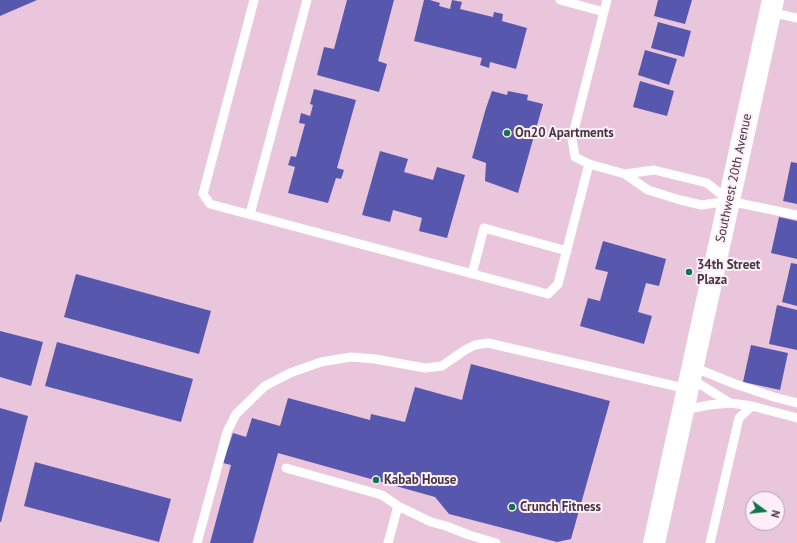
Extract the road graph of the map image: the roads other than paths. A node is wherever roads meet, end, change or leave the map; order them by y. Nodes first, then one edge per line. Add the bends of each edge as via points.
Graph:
1 (254, 0) edge
2 (307, 0) edge
3 (560, 0) edge
4 (607, 0) edge
5 (772, 6) edge
6 (604, 12) junction
7 (797, 18) edge
8 (589, 164) junction
9 (625, 174) junction
10 (729, 201) junction
11 (250, 214) junction
12 (797, 215) edge
13 (567, 251) junction
14 (472, 274) junction
15 (690, 378) junction
16 (730, 403) junction
17 (797, 403) edge
18 (752, 406) junction
19 (683, 410) junction
20 (797, 418) edge
21 (286, 468) dead end
22 (398, 506) junction
23 (197, 543) edge
24 (388, 543) edge
25 (496, 543) edge
26 (654, 543) edge
27 (710, 543) edge

1 - 11 lane via 203,194 210,204
2 - 11 lane
3 - 6 lane
4 - 6 lane
5 - 7 lane
5 - 10 main road, Southwest 20th Avenue
6 - 8 lane via 572,138 575,157
8 - 9 lane
8 - 13 lane
9 - 10 lane via 648,190 680,200 702,205
9 - 10 lane via 654,170 707,183
10 - 12 lane
10 - 15 main road, Southwest 20th Avenue
11 - 14 lane
13 - 14 lane via 558,284 548,294
13 - 14 lane via 484,228
15 - 16 lane
15 - 17 lane via 735,384
15 - 19 main road, Southwest 20th Avenue
15 - 23 lane via 488,343 464,350 442,366 425,368 351,357 321,362 290,373 265,386 236,414 227,432
16 - 18 lane
16 - 19 lane via 708,404
18 - 20 lane
18 - 27 lane via 739,418
19 - 26 main road, Southwest 20th Avenue
21 - 22 lane via 382,495
22 - 24 lane
22 - 25 lane via 430,522

